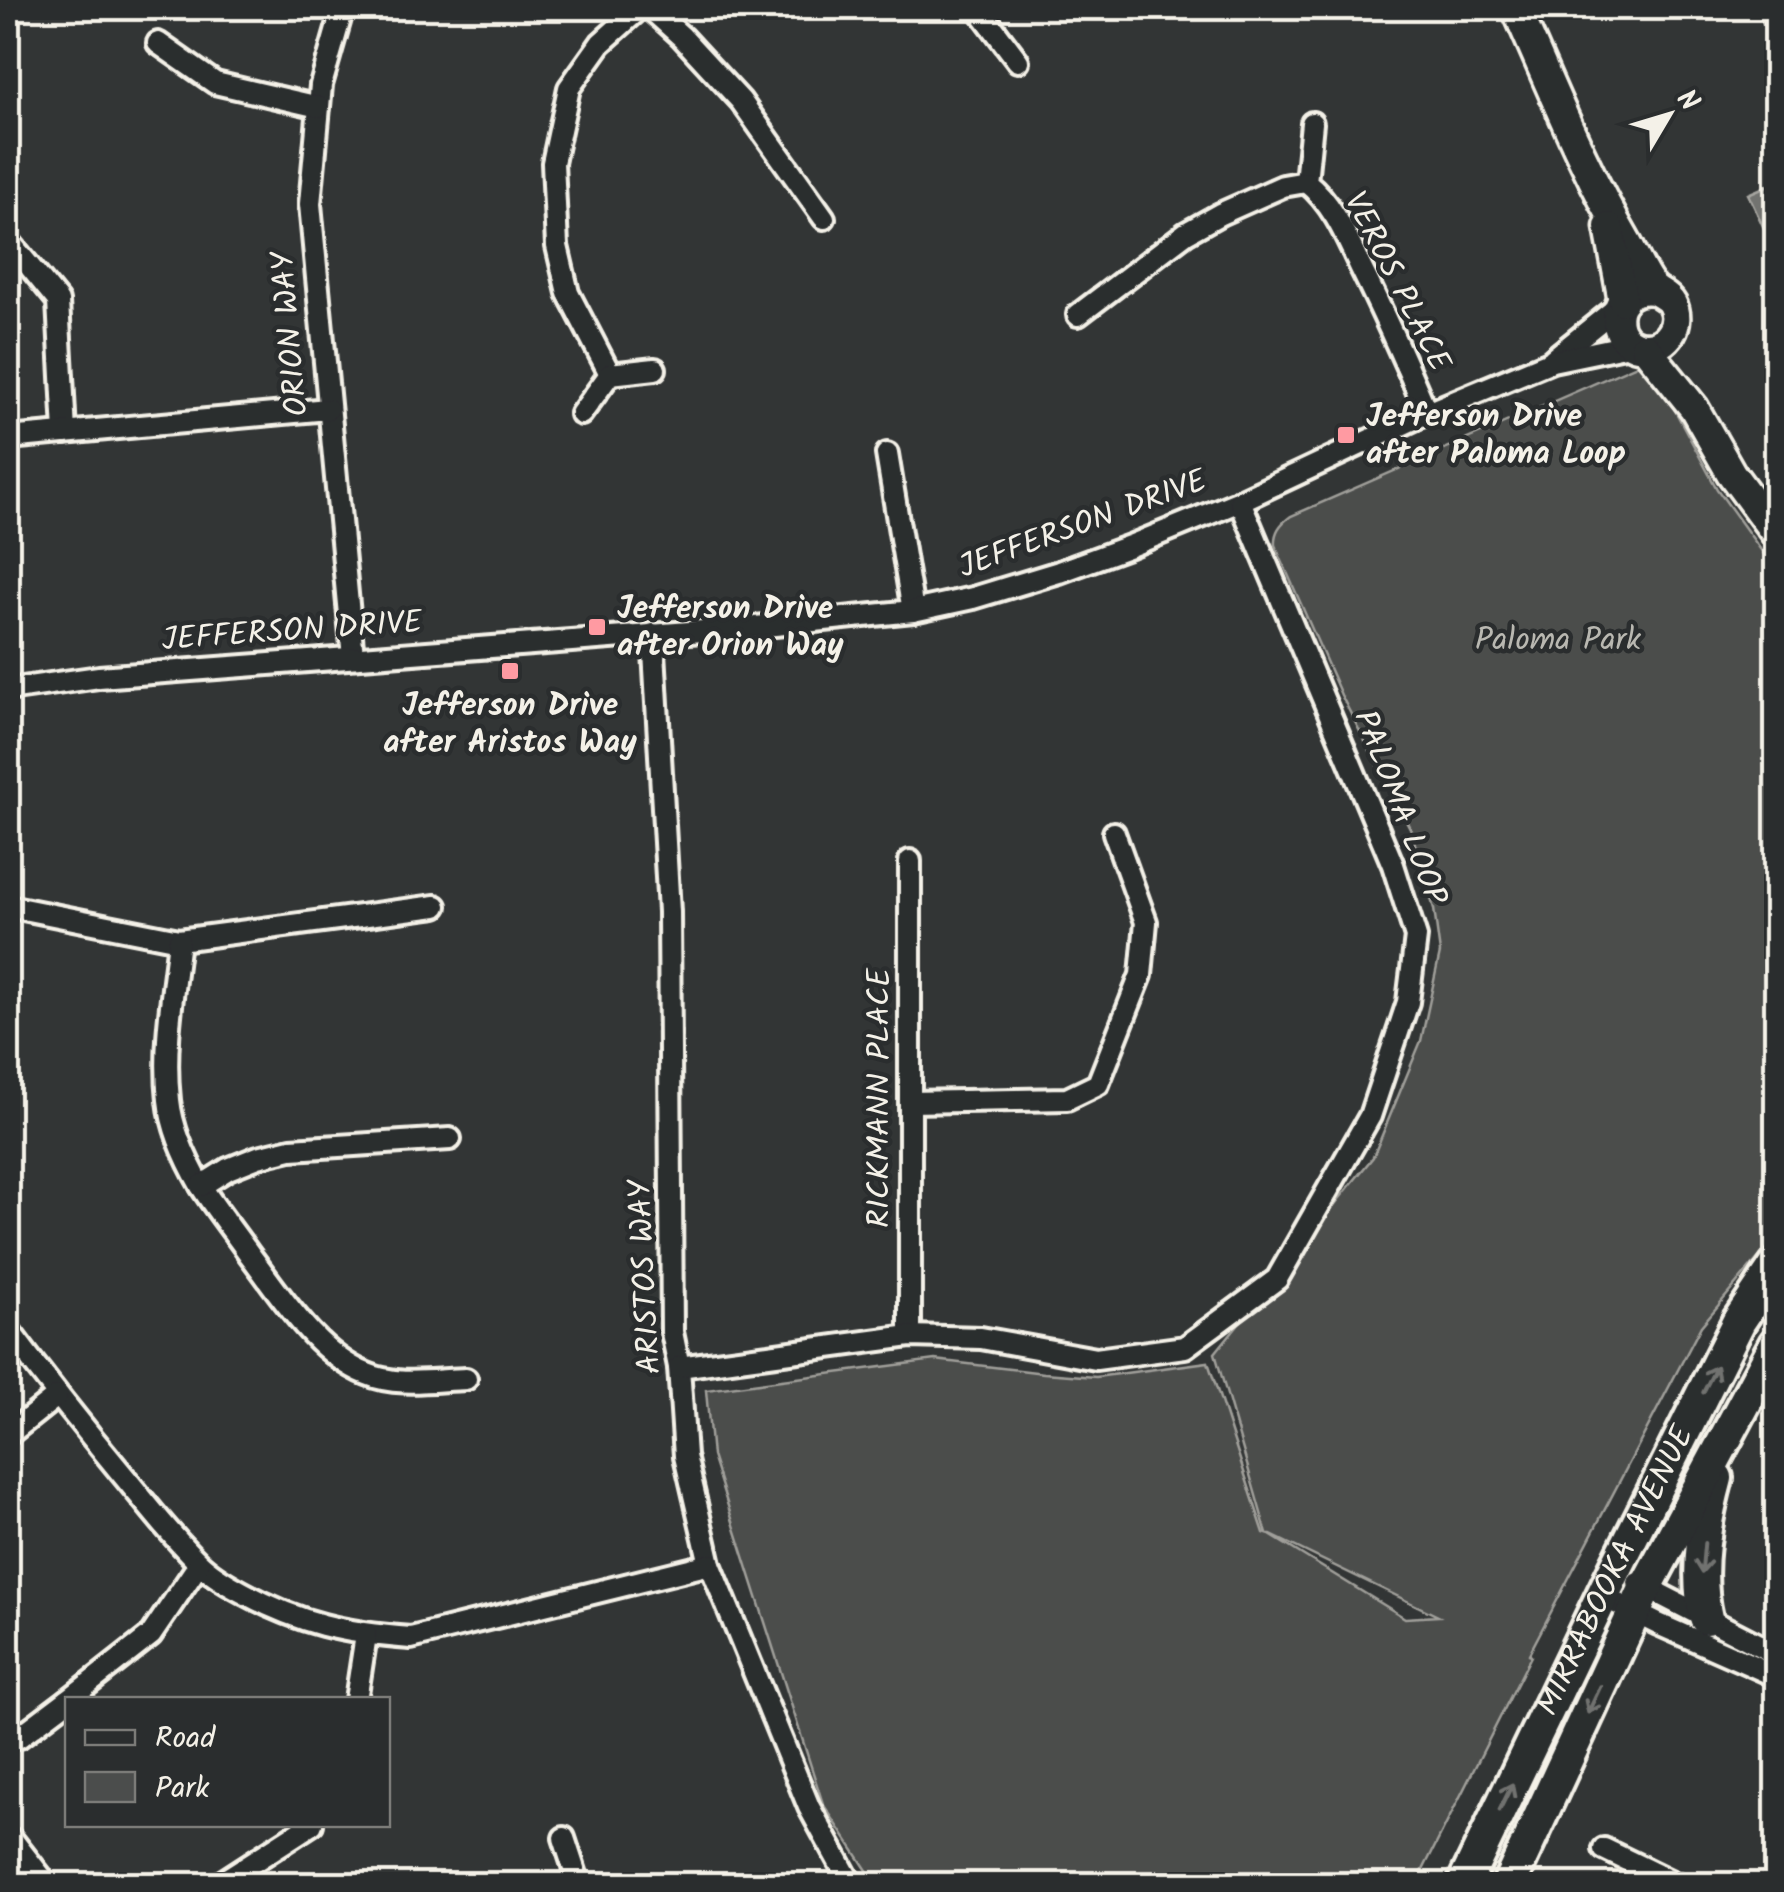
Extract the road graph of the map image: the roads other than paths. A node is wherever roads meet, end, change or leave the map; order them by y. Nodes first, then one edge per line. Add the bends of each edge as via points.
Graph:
1 (343, 8) edge
2 (640, 8) edge
3 (650, 8) edge
4 (978, 8) edge
5 (1516, 8) edge
6 (1771, 8) edge
7 (1776, 21) edge
8 (158, 43) dead end
9 (1018, 61) dead end
10 (319, 107) junction
11 (1312, 123) dead end
12 (1306, 182) junction
13 (1605, 206) junction
14 (824, 218) dead end
15 (8, 240) edge
16 (1654, 290) junction
17 (1621, 303) junction
18 (1078, 315) dead end
19 (1672, 331) junction
20 (1639, 346) junction
21 (1552, 361) junction
22 (655, 368) dead end
23 (610, 374) junction
24 (1694, 408) junction
25 (328, 409) junction
26 (1427, 413) junction
27 (581, 414) dead end
28 (66, 432) junction
29 (8, 438) edge
30 (887, 454) dead end
31 (1240, 501) junction
32 (1776, 534) edge
33 (913, 612) junction
34 (653, 634) junction
35 (352, 657) junction
36 (8, 690) edge
37 (1114, 833) dead end
38 (910, 861) dead end
39 (8, 906) edge
40 (436, 906) dead end
41 (179, 940) junction
42 (910, 1102) junction
43 (450, 1139) dead end
44 (201, 1186) junction
45 (1776, 1266) edge
46 (8, 1329) edge
47 (910, 1336) junction
48 (1776, 1344) edge
49 (680, 1367) junction
50 (466, 1379) dead end
51 (57, 1396) junction
52 (1730, 1430) junction
53 (8, 1435) edge
54 (199, 1564) junction
55 (710, 1564) junction
56 (1608, 1584) junction
57 (1640, 1599) junction
58 (1706, 1618) junction
59 (366, 1635) junction
60 (1776, 1654) edge
61 (1776, 1676) edge
62 (72, 1697) edge
63 (356, 1697) edge
64 (65, 1702) edge
65 (19, 1738) dead end
66 (307, 1827) edge
67 (564, 1838) dead end
68 (8, 1844) edge
69 (1604, 1849) dead end
70 (39, 1884) edge
71 (219, 1884) edge
72 (580, 1884) edge
73 (851, 1884) edge
74 (1464, 1884) edge
75 (1508, 1884) edge
76 (1676, 1884) edge

1 - 10 street, ORION WAY
2 - 23 street via 601,43 570,88 553,162 557,246 568,293
3 - 14 street via 741,101
4 - 9 street
5 - 13 street
6 - 7 street
8 - 10 street via 215,83
10 - 25 street, ORION WAY via 310,204
11 - 12 street, VEROS PLACE
12 - 18 street via 1283,186 1186,233
12 - 26 street, VEROS PLACE via 1345,234
13 - 16 street
13 - 17 street
15 - 28 street via 58,301
16 - 17 street via 1637,290
16 - 19 street via 1674,309
17 - 20 street via 1619,328
17 - 21 street, JEFFERSON DRIVE
19 - 20 street via 1661,343
19 - 24 street
20 - 21 street, JEFFERSON DRIVE
20 - 24 street
21 - 26 street, JEFFERSON DRIVE
22 - 23 street
23 - 27 street
24 - 32 street via 1730,473
25 - 28 street
25 - 35 street, ORION WAY
26 - 31 street, JEFFERSON DRIVE
28 - 29 street
30 - 33 street
31 - 33 street, JEFFERSON DRIVE via 1058,572
31 - 47 street, PALOMA LOOP via 1394,864 1416,937 1408,1002 1370,1116 1277,1279 1186,1347 1096,1359 981,1338
33 - 34 street, JEFFERSON DRIVE
34 - 35 street, JEFFERSON DRIVE
34 - 49 street, ARISTOS WAY via 669,912 672,1332
35 - 36 street, JEFFERSON DRIVE via 99,676
37 - 42 street via 1146,922 1141,974 1098,1084 1067,1099
38 - 42 street, RICKMANN PLACE
39 - 41 street
40 - 41 street
41 - 44 street via 167,1047 169,1102
42 - 47 street, RICKMANN PLACE
43 - 44 street via 291,1149 243,1163
44 - 50 street via 282,1297 342,1361 395,1381
56 -> 45 main road, MIRRABOOKA AVENUE via 1739,1321
46 - 51 street
47 - 49 street, PALOMA LOOP
48 - 52 main road, MIRRABOOKA AVENUE
49 - 55 street, ARISTOS WAY via 685,1456
51 - 53 street
51 - 54 street
52 - 57 main road, MIRRABOOKA AVENUE
52 -> 58 main road via 1707,1518 1701,1596
54 - 59 street via 279,1612
54 - 62 street via 150,1635
55 - 59 street via 411,1638
55 - 73 street, ARISTOS WAY via 808,1807
56 - 57 street
74 -> 56 main road, MIRRABOOKA AVENUE
57 - 58 street
57 - 61 street
57 -> 75 main road, MIRRABOOKA AVENUE
58 - 60 street
59 - 63 street
64 - 65 street
66 - 71 street
67 - 72 street
68 - 70 main road
69 - 76 street

